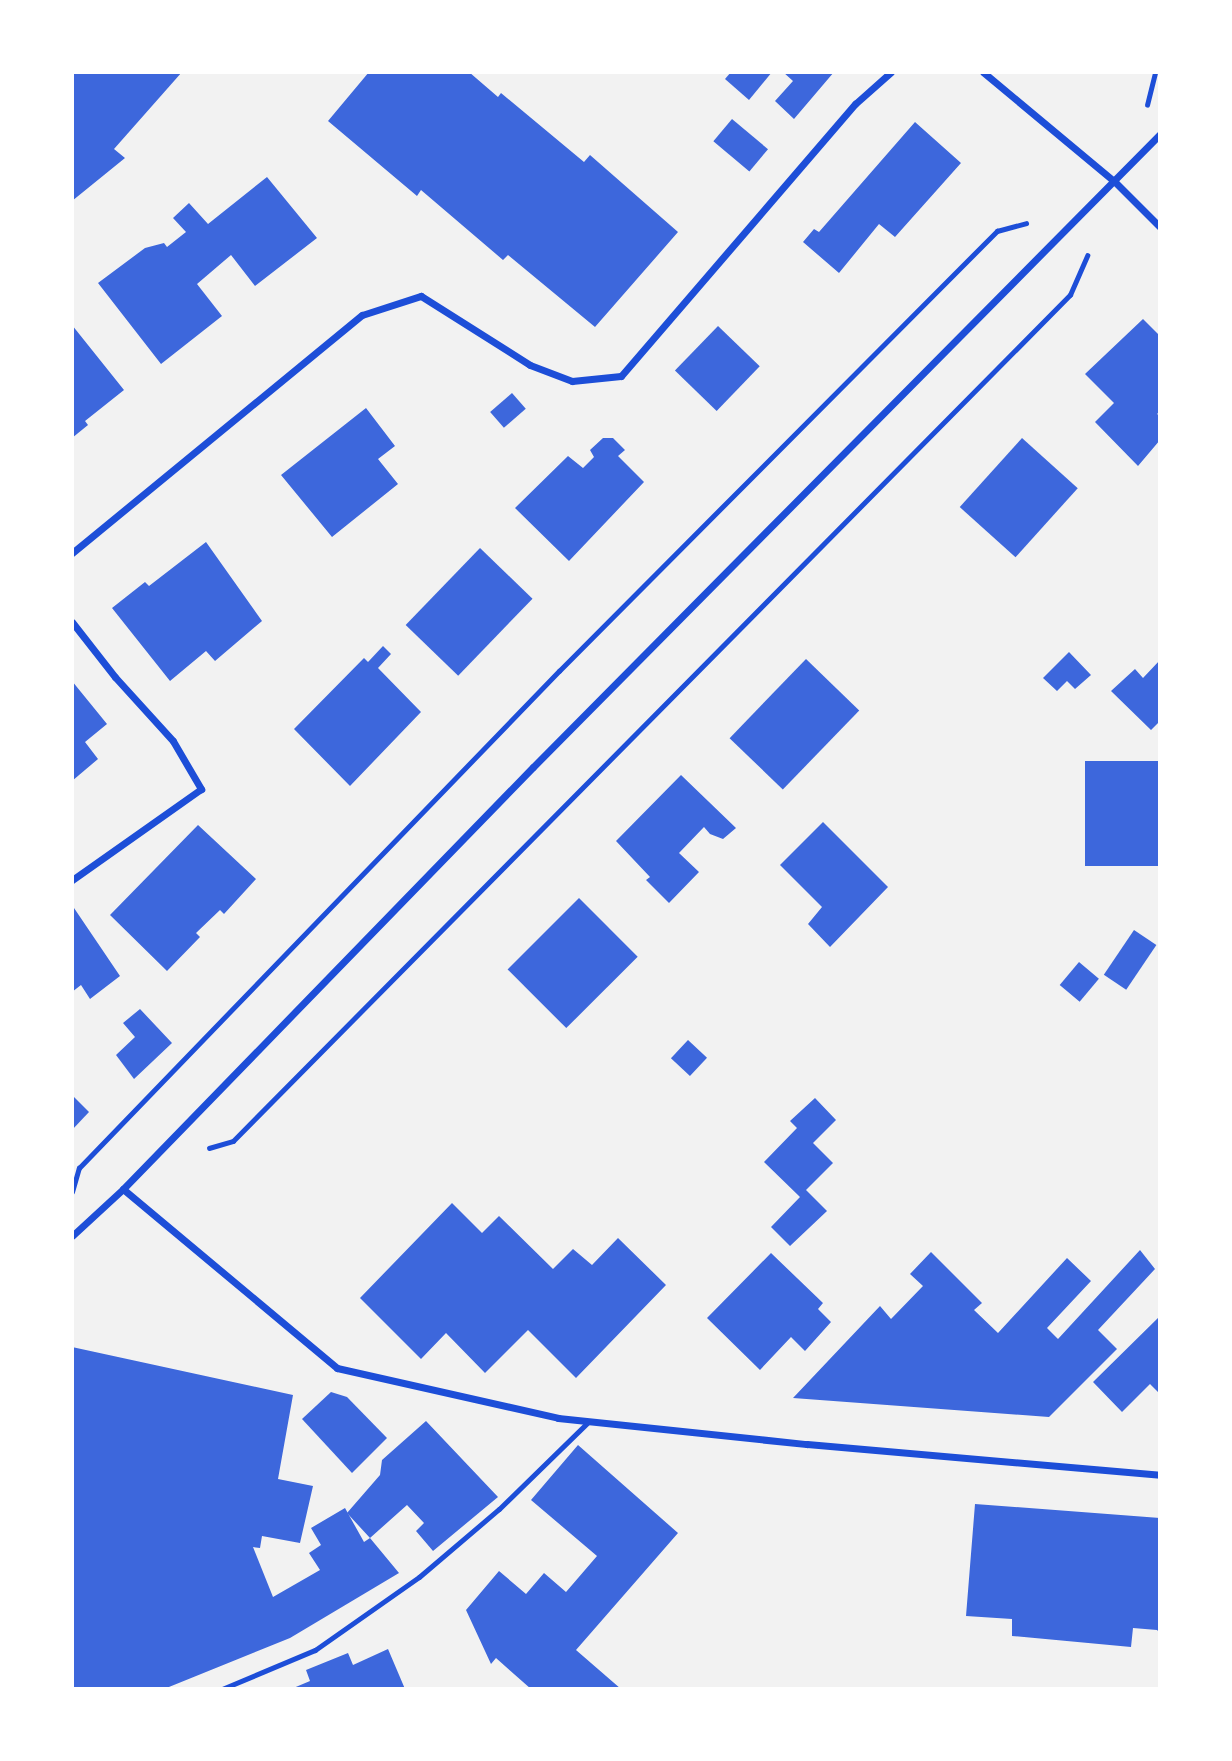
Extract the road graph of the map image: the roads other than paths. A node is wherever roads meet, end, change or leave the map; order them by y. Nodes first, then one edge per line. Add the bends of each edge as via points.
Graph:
1 (891, 72) edge
2 (983, 72) edge
3 (1160, 134) edge
4 (1115, 182) junction
5 (1160, 227) edge
6 (72, 553) edge
7 (72, 622) edge
8 (72, 880) edge
9 (123, 1189) junction
10 (72, 1236) edge
11 (588, 1422) junction
12 (1160, 1475) edge
13 (222, 1689) edge

1 - 6 street via 855,104 621,376 572,380 530,365 421,296 362,315
2 - 4 street
3 - 4 street
4 - 5 street
4 - 9 street via 553,747
7 - 8 street via 114,677 173,741 201,789
9 - 10 street
9 - 11 street via 337,1368
11 - 12 street
11 - 13 lane via 499,1509 419,1577 315,1650

